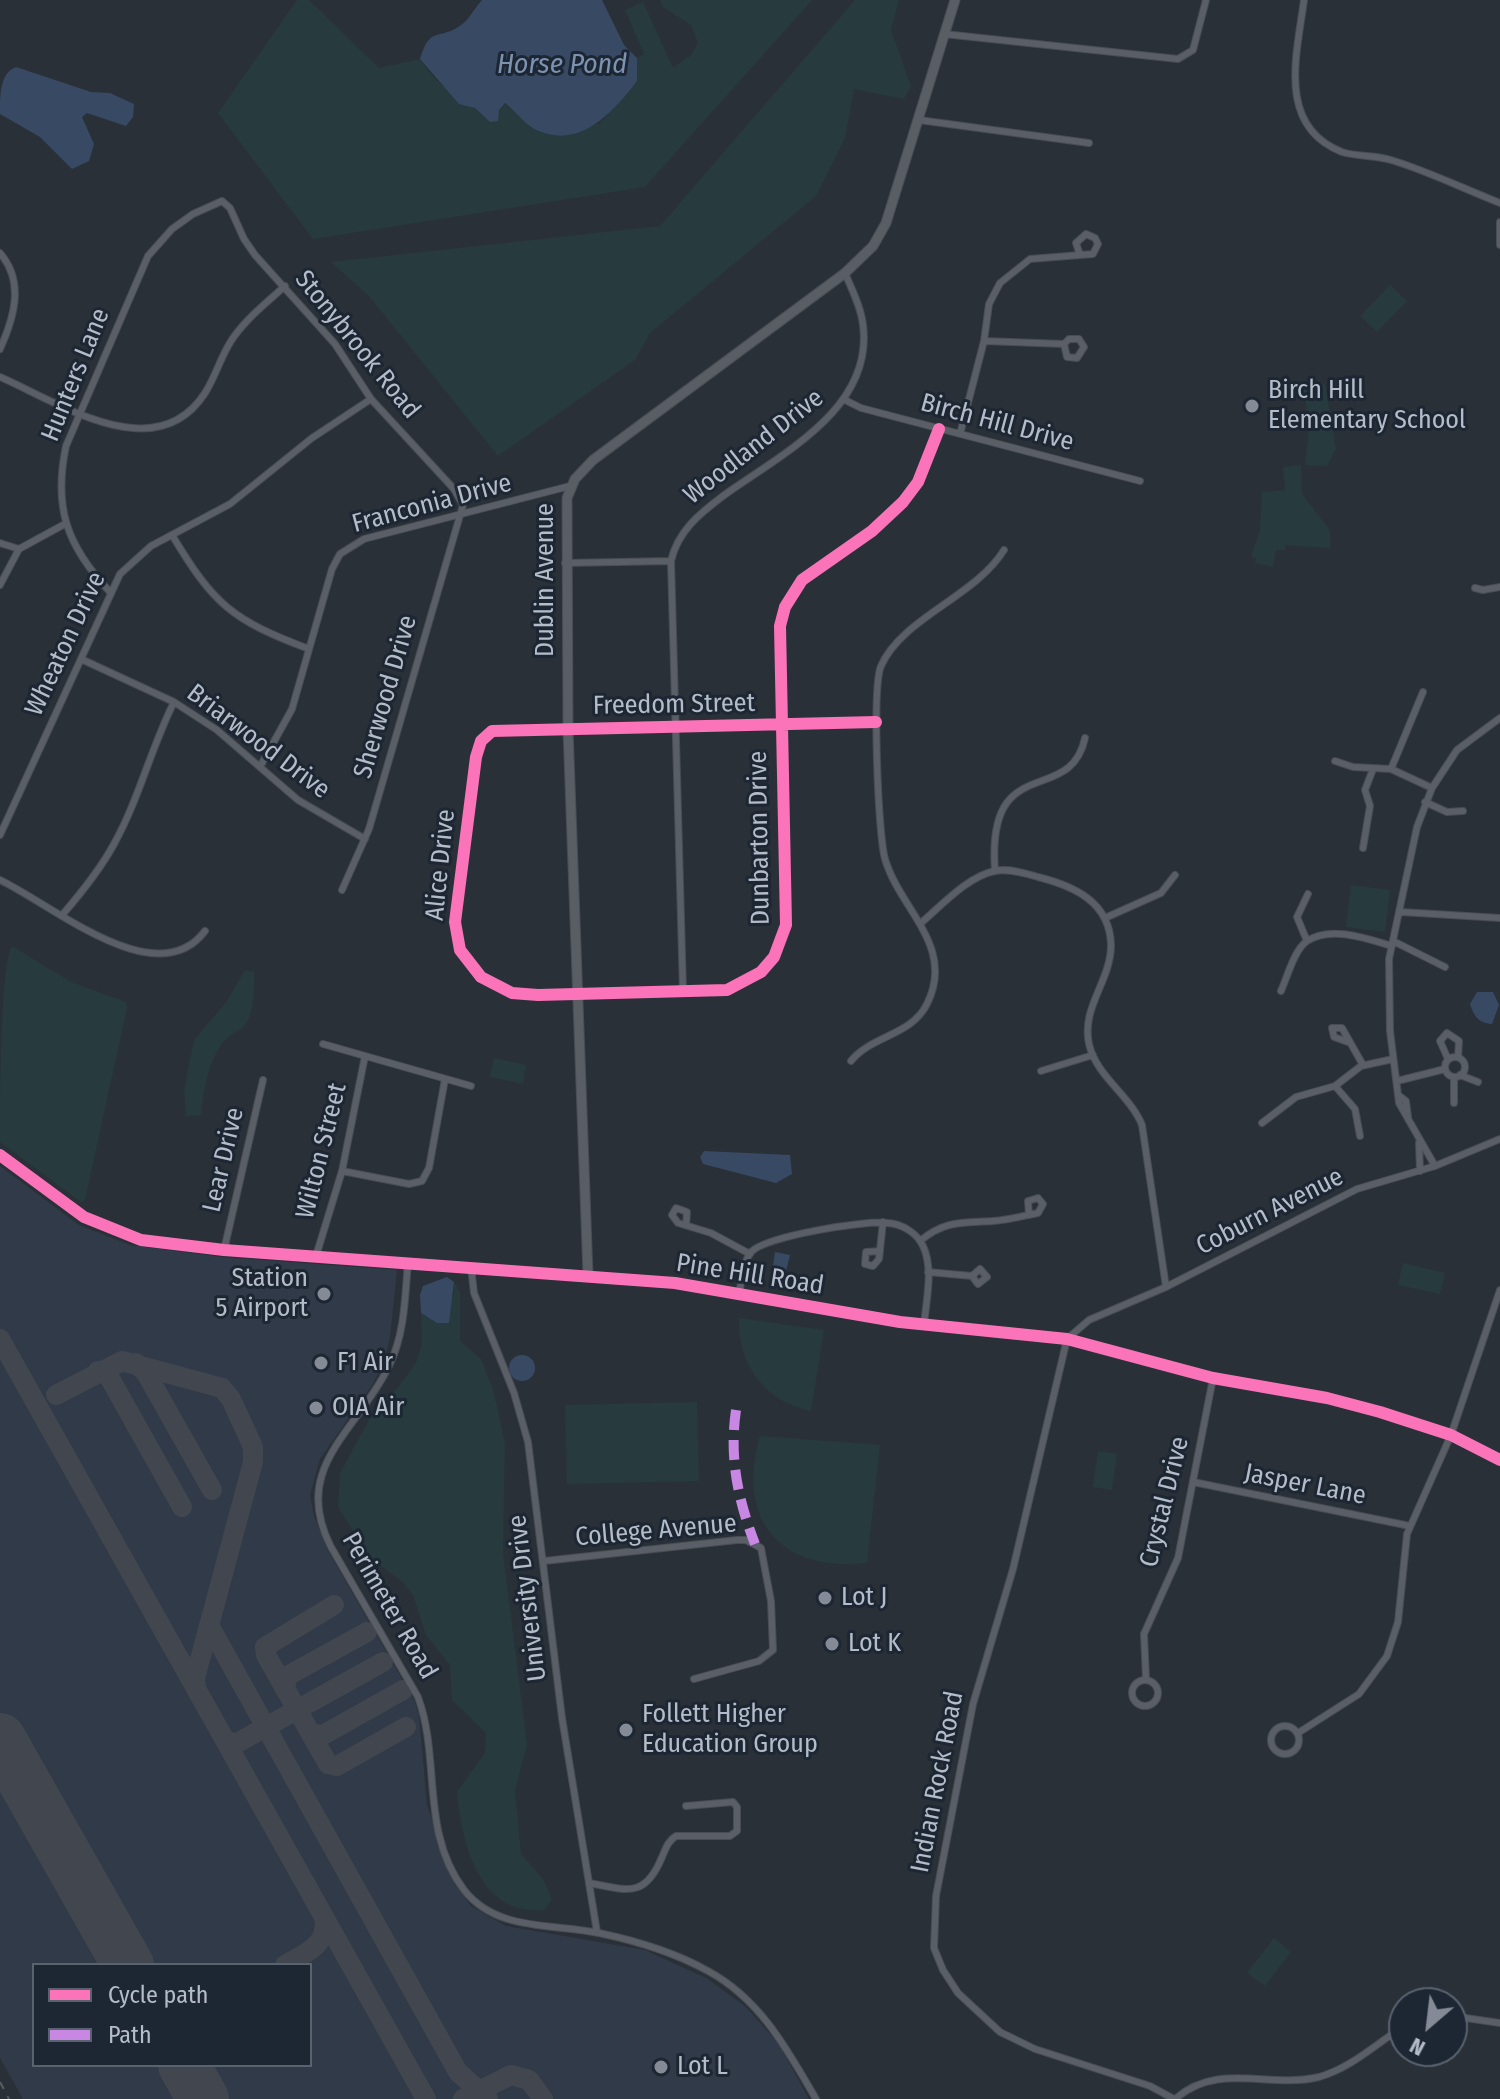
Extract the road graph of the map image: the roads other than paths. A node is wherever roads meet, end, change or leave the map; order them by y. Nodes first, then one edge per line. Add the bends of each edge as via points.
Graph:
1 (955, 0) edge
2 (1206, 0) edge
3 (1304, 0) edge
4 (944, 34) junction
5 (919, 120) junction
6 (1089, 143) dead end
7 (222, 201) joint
8 (1500, 203) edge
9 (1500, 222) edge
10 (1500, 245) edge
11 (1079, 252) dead end
12 (0, 253) edge
13 (845, 273) junction
14 (285, 286) junction
15 (984, 341) junction
16 (1064, 344) dead end
17 (0, 349) edge
18 (0, 377) edge
19 (371, 399) junction
20 (845, 400) junction
21 (79, 412) junction
22 (939, 429) junction
23 (960, 434) junction
24 (1140, 481) dead end
25 (570, 486) junction
26 (461, 512) junction
27 (63, 525) junction
28 (172, 535) junction
29 (0, 543) edge
30 (19, 549) junction
31 (1004, 550) dead end
32 (671, 561) junction
33 (565, 563) junction
34 (0, 585) edge
35 (1500, 587) edge
36 (1475, 588) dead end
37 (110, 592) junction
38 (309, 649) junction
39 (81, 659) junction
40 (1423, 692) dead end
41 (174, 702) junction
42 (1500, 718) edge
43 (876, 722) junction
44 (780, 724) junction
45 (676, 728) junction
46 (568, 729) junction
47 (1085, 738) dead end
48 (1335, 761) dead end
49 (261, 765) junction
50 (1373, 769) junction
51 (1391, 769) junction
52 (1432, 788) junction
53 (1425, 802) junction
54 (1463, 811) dead end
55 (0, 834) edge
56 (365, 839) junction
57 (1363, 848) dead end
58 (995, 871) junction
59 (1175, 875) dead end
60 (0, 880) edge
61 (342, 890) dead end
62 (1308, 894) dead end
63 (1401, 912) junction
64 (63, 914) junction
65 (1105, 918) junction
66 (1500, 918) edge
67 (921, 923) junction
68 (205, 931) dead end
69 (1307, 941) junction
70 (1393, 944) junction
71 (1445, 967) dead end
72 (683, 991) junction
73 (1281, 991) dead end
74 (578, 993) junction
75 (1348, 1042) dead end
76 (323, 1044) dead end
77 (1093, 1055) junction
78 (365, 1056) junction
79 (1458, 1057) junction
80 (1393, 1059) junction
81 (1448, 1059) junction
82 (851, 1061) dead end
83 (1363, 1065) junction
84 (1445, 1069) junction
85 (1041, 1071) dead end
86 (1457, 1076) junction
87 (445, 1079) junction
88 (263, 1080) dead end
89 (1397, 1081) junction
90 (1478, 1082) dead end
91 (471, 1086) dead end
92 (1335, 1086) junction
93 (1454, 1103) dead end
94 (1262, 1123) dead end
95 (1360, 1136) dead end
96 (1500, 1139) edge
97 (1419, 1143) junction
98 (0, 1155) edge
99 (1435, 1166) junction
100 (342, 1171) junction
101 (1420, 1171) junction
102 (1029, 1215) dead end
103 (883, 1222) junction
104 (686, 1225) dead end
105 (920, 1241) junction
106 (224, 1250) junction
107 (880, 1251) dead end
108 (750, 1254) junction
109 (316, 1256) junction
110 (408, 1262) junction
111 (471, 1267) junction
112 (928, 1272) junction
113 (588, 1275) junction
114 (972, 1276) dead end
115 (1166, 1287) junction
116 (1500, 1290) edge
117 (739, 1293) junction
118 (924, 1325) junction
119 (1067, 1339) junction
120 (1213, 1378) junction
121 (1451, 1435) junction
122 (1500, 1460) edge
123 (1193, 1482) junction
124 (1410, 1526) junction
125 (544, 1561) junction
126 (694, 1679) dead end
127 (1146, 1679) junction
128 (1298, 1733) junction
129 (686, 1806) dead end
130 (589, 1883) junction
131 (597, 1932) junction
132 (1468, 2018) edge
133 (1500, 2023) edge
134 (1388, 2037) edge
135 (816, 2099) edge
136 (1175, 2099) edge

1 - 4 street, Dublin Avenue
2 - 4 street via 1195,45 1178,59
3 - 8 street via 1294,90 1313,132 1347,153 1389,159
4 - 5 street, Dublin Avenue
5 - 6 street
5 - 13 street, Dublin Avenue via 880,234
7 - 14 street, Stonybrook Road via 255,255
7 - 21 street, Hunters Lane via 172,229 148,256
9 - 10 street
11 - 15 street via 1040,256 1008,273 989,304
12 - 17 street via 13,275 15,301
13 - 20 street, Woodland Drive via 863,323 864,346
13 - 25 street, Dublin Avenue via 593,460
14 - 19 street, Stonybrook Road via 335,344
14 - 21 street via 244,324 203,396 177,420 133,431
15 - 16 street
15 - 23 street
18 - 21 street
19 - 26 street, Stonybrook Road via 454,489
19 - 28 street, Wheaton Drive via 230,504
20 - 22 street, Birch Hill Drive
20 - 32 street, Woodland Drive via 700,513 679,539
21 - 27 street, Hunters Lane via 62,464
22 - 23 street, Birch Hill Drive
22 - 44 street, Dunbarton Drive via 918,482 903,502 792,592 780,626
23 - 24 street, Birch Hill Drive
25 - 26 street, Franconia Drive
25 - 33 street, Dublin Avenue
26 - 38 street, Franconia Drive via 364,539 340,554
26 - 56 street, Sherwood Drive
27 - 30 street
27 - 37 street
28 - 37 street, Wheaton Drive via 135,557
28 - 38 street via 203,585 227,610 267,634
29 - 30 street
30 - 34 street
31 - 43 street via 988,572 886,656 877,679
32 - 33 street
32 - 45 street, Woodland Drive
33 - 46 street, Dublin Avenue
35 - 36 street
37 - 39 street, Wheaton Drive
38 - 49 street, Franconia Drive via 292,709
39 - 41 street, Briarwood Drive
39 - 55 street, Wheaton Drive
40 - 51 street
41 - 49 street, Briarwood Drive
41 - 64 street via 115,844
42 - 52 street via 1457,750
43 - 44 street, Freedom Street
43 - 67 street via 883,850
44 - 45 street, Freedom Street
44 - 72 street, Dunbarton Drive via 786,925 782,942 761,972 744,984 727,990
45 - 46 street, Freedom Street
45 - 72 street, Woodland Drive
46 - 74 street, Dublin Avenue
46 - 74 street, Alice Drive via 497,730 481,741 455,922 466,962 493,985 519,994
47 - 58 street via 1072,767 1018,790 1005,803 995,826
48 - 50 street
49 - 56 street, Briarwood Drive via 298,800
50 - 51 street
50 - 57 street via 1365,790 1370,806
51 - 52 street
52 - 53 street
53 - 54 street via 1447,812
53 - 63 street
56 - 61 street, Sherwood Drive
58 - 65 street via 1071,887
58 - 67 street via 956,893
59 - 65 street via 1161,893
60 - 64 street
62 - 69 street via 1297,917
63 - 66 street
63 - 70 street
64 - 68 street via 145,955 189,948
65 - 77 street via 1111,956 1089,1014
67 - 82 street via 931,941 936,975 925,1008 909,1026 863,1049
69 - 70 street via 1348,934
69 - 73 street
70 - 71 street
70 - 80 street via 1388,986
72 - 74 street, Dunbarton Drive
74 - 113 street, Dublin Avenue
75 - 83 street
76 - 78 street
77 - 85 street
77 - 115 street via 1142,1125
78 - 87 street
78 - 100 street, Wilton Street
79 - 81 street
79 - 81 street via 1459,1041 1447,1033 1440,1041
79 - 86 street via 1465,1065
80 - 83 street
80 - 89 street
81 - 84 street
83 - 92 street
84 - 86 street
84 - 89 street
86 - 90 street
86 - 93 street
87 - 91 street
87 - 100 street via 422,1181 409,1184
88 - 106 street, Lear Drive
89 - 97 street
92 - 94 street via 1296,1097
92 - 95 street via 1355,1109
96 - 99 street, Coburn Avenue
97 - 99 street
97 - 101 street
98 - 106 street, Pine Hill Road via 56,1199 107,1228 141,1240
99 - 101 street, Coburn Avenue
100 - 109 street, Wilton Street
101 - 115 street, Coburn Avenue via 1357,1189
102 - 105 street via 950,1222
103 - 105 street via 904,1228
103 - 107 street
103 - 108 street via 779,1240
104 - 108 street
105 - 112 street
106 - 109 street, Pine Hill Road
108 - 117 street
109 - 110 street, Pine Hill Road
110 - 111 street, Pine Hill Road
110 - 131 street, Perimeter Road via 402,1324 390,1364 319,1479 316,1497 323,1532 418,1697 435,1822 464,1889 499,1917
111 - 113 street, Pine Hill Road
111 - 125 street, University Drive via 474,1293 522,1416
112 - 114 street
112 - 118 street
113 - 117 street, Pine Hill Road
115 - 119 street, Coburn Avenue via 1089,1320
116 - 121 street
117 - 118 street, Pine Hill Road
118 - 119 street, Pine Hill Road
119 - 120 street, Pine Hill Road
119 - 136 street, Indian Rock Road via 1013,1569 973,1704 936,1896 934,1948 958,1993 1000,2032
120 - 121 street, Pine Hill Road via 1327,1398
120 - 123 street, Crystal Drive
121 - 122 street, Pine Hill Road
121 - 124 street
123 - 124 street, Jasper Lane
123 - 127 street, Crystal Drive via 1178,1558 1144,1634
124 - 128 street via 1398,1622 1387,1656 1359,1694
125 - 126 street, College Avenue via 746,1540 761,1548 776,1645 759,1661
125 - 130 street, University Drive
127 - 127 street, Crystal Drive via 1158,1693 1144,1706 1132,1694 1134,1685
128 - 128 street via 1292,1752 1273,1746 1277,1729 1291,1727
129 - 130 street via 733,1802 737,1831 730,1836 669,1840 650,1881 638,1889
130 - 131 street, University Drive
131 - 135 street, Perimeter Road via 679,1957 740,1994 769,2022
132 - 133 street
134 - 136 street via 1323,2075 1296,2080 1216,2077

